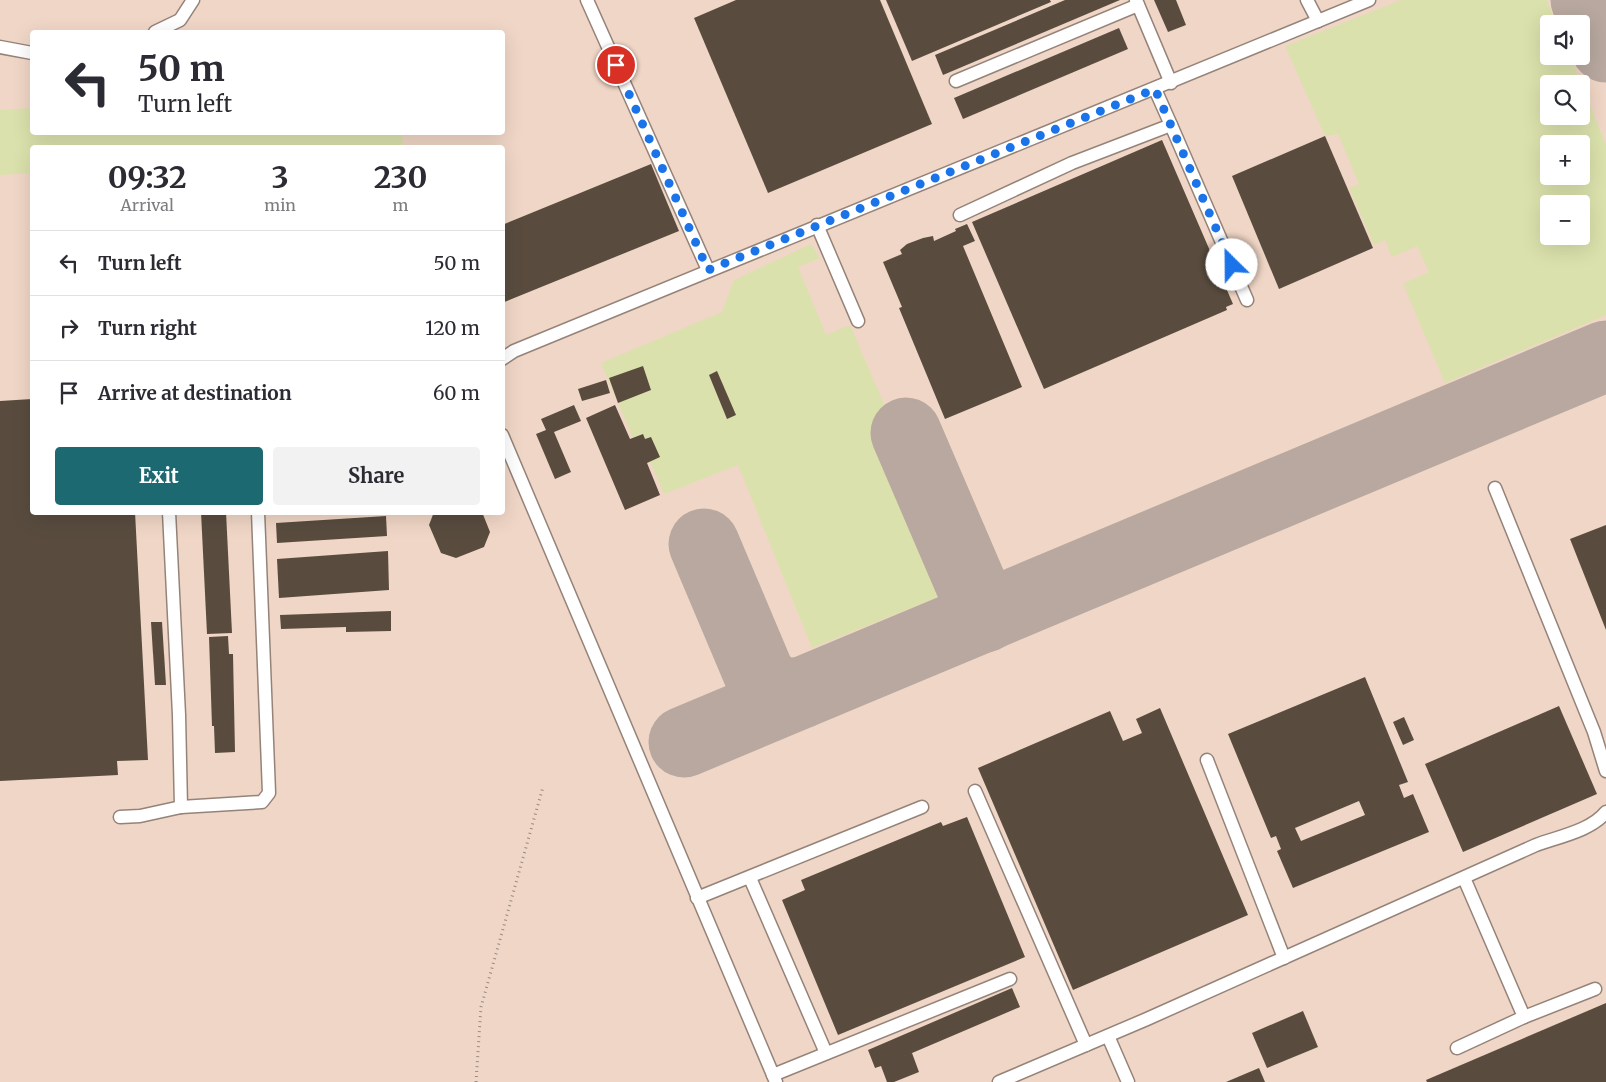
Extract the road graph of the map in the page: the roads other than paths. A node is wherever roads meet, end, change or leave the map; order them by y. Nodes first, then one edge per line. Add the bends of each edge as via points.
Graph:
1 (194, 0) edge
2 (587, 0) edge
3 (1307, 0) edge
4 (1369, 0) edge
5 (1137, 3) edge
6 (1318, 21) junction
7 (159, 30) edge
8 (0, 47) edge
9 (30, 53) edge
10 (956, 81) dead end
11 (1171, 83) junction
12 (1155, 89) junction
13 (1171, 126) junction
14 (960, 215) dead end
15 (816, 225) junction
16 (708, 270) junction
17 (1247, 300) dead end
18 (858, 322) dead end
19 (505, 357) edge
20 (505, 442) edge
21 (1495, 488) dead end
22 (169, 515) edge
23 (258, 515) edge
24 (1207, 760) dead end
25 (1606, 772) edge
26 (975, 791) dead end
27 (181, 807) junction
28 (922, 808) dead end
29 (1606, 812) edge
30 (120, 817) dead end
31 (750, 878) junction
32 (1464, 878) junction
33 (697, 898) junction
34 (1284, 958) junction
35 (1010, 980) dead end
36 (1594, 989) dead end
37 (1524, 1016) junction
38 (1108, 1036) junction
39 (1086, 1045) junction
40 (1457, 1048) dead end
41 (826, 1054) junction
42 (774, 1078) edge
43 (999, 1082) edge
44 (1128, 1082) edge

1 - 7 lane via 180,20
2 - 16 lane
3 - 6 lane
4 - 6 lane
5 - 10 lane
5 - 11 lane
6 - 11 lane
8 - 9 lane
11 - 12 lane
12 - 13 lane
12 - 15 lane via 925,184
13 - 14 lane via 1072,163
13 - 17 lane
15 - 16 lane
15 - 18 lane
16 - 19 lane
20 - 33 lane
21 - 25 lane via 1594,732
22 - 27 lane
23 - 27 lane via 269,793 262,802
24 - 34 lane
26 - 39 lane
27 - 30 lane
28 - 31 lane
29 - 32 lane via 1598,821
31 - 33 lane
31 - 41 lane
32 - 34 lane
32 - 37 lane
33 - 42 lane
34 - 38 lane
35 - 41 lane
36 - 37 lane
37 - 40 lane
38 - 39 lane
38 - 44 lane
39 - 43 lane
41 - 42 lane

